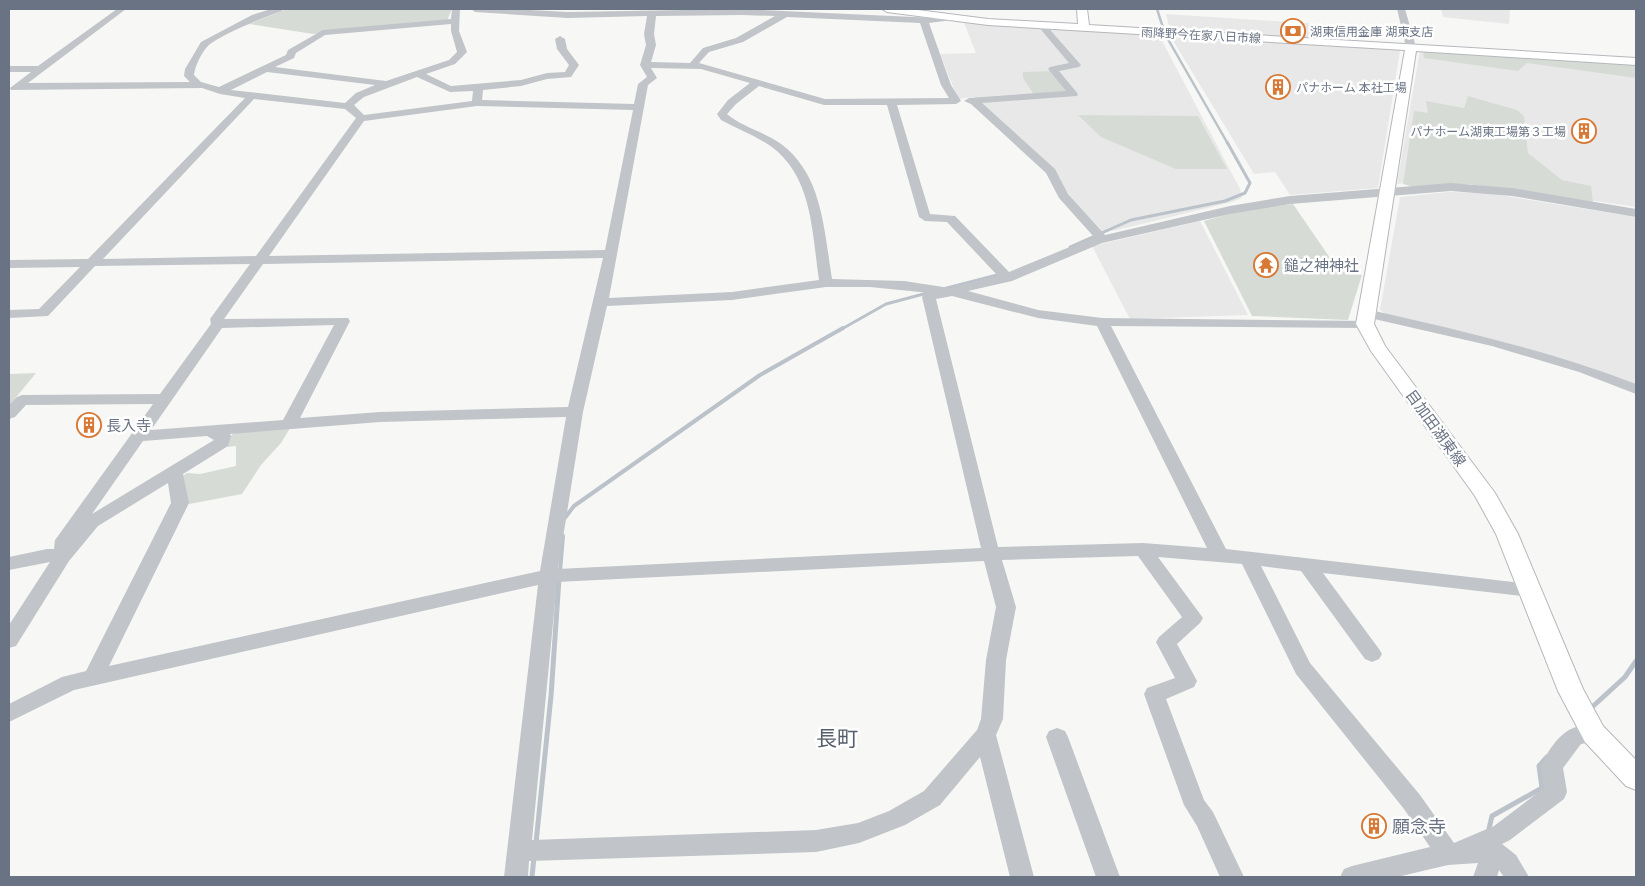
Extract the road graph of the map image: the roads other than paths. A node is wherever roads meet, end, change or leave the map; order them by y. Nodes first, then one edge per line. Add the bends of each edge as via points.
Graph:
1 (122, 9) edge
2 (279, 9) edge
3 (476, 9) edge
4 (827, 9) edge
5 (887, 9) edge
6 (1082, 9) edge
7 (1401, 9) edge
8 (536, 11) edge
9 (504, 12) junction
10 (652, 13) junction
11 (787, 13) junction
12 (455, 14) edge
13 (809, 14) junction
14 (568, 15) junction
15 (949, 18) junction
16 (923, 20) junction
17 (1041, 25) junction
18 (1084, 28) junction
19 (1411, 47) junction
20 (1636, 61) edge
21 (645, 65) junction
22 (692, 65) junction
23 (9, 69) edge
24 (38, 69) junction
25 (267, 69) junction
26 (417, 74) junction
27 (756, 83) junction
28 (197, 84) junction
29 (387, 84) junction
30 (478, 88) junction
31 (13, 89) edge
32 (220, 91) junction
33 (252, 96) junction
34 (891, 100) junction
35 (956, 101) junction
36 (974, 101) junction
37 (477, 103) junction
38 (347, 106) junction
39 (638, 107) junction
40 (361, 118) junction
41 (1388, 192) junction
42 (1636, 213) edge
43 (1102, 239) junction
44 (609, 254) junction
45 (257, 262) junction
46 (9, 264) edge
47 (90, 264) junction
48 (1004, 276) junction
49 (826, 283) junction
50 (952, 292) junction
51 (601, 302) junction
52 (9, 314) edge
53 (1366, 318) junction
54 (1102, 322) junction
55 (218, 324) junction
56 (1636, 388) edge
57 (166, 398) junction
58 (575, 412) junction
59 (9, 414) edge
60 (289, 424) junction
61 (208, 430) junction
62 (138, 436) junction
63 (174, 471) junction
64 (1143, 549) junction
65 (991, 554) junction
66 (1220, 555) junction
67 (63, 556) junction
68 (1248, 558) junction
69 (9, 562) edge
70 (1306, 564) junction
71 (548, 576) junction
72 (1531, 590) junction
73 (9, 641) edge
74 (1372, 654) dead end
75 (93, 678) junction
76 (9, 714) edge
77 (1594, 734) junction
78 (985, 735) junction
79 (1057, 737) dead end
80 (1636, 778) edge
81 (518, 851) junction
82 (1493, 851) junction
83 (1452, 854) junction
84 (516, 877) edge
85 (1022, 877) edge
86 (1108, 877) edge
87 (1232, 877) edge
88 (1352, 877) edge
89 (1485, 877) edge
90 (1517, 877) edge

1 - 24 street
2 - 28 street via 204,44 190,69 189,76
3 - 9 street
4 - 13 street
5 - 15 main road, 雨降野今在家八日市線
6 - 18 main road
7 - 19 street
8 - 9 street
8 - 14 street
9 - 12 street
10 - 11 street
10 - 14 street
10 - 21 street via 651,46
11 - 13 street
11 - 22 street via 740,41 705,49
12 - 25 street via 323,33
12 - 26 street via 460,56
13 - 16 street
14 - 30 street via 558,33 562,49 574,64 568,75
15 - 16 street
15 - 17 main road, 雨降野今在家八日市線
16 - 35 street via 946,85
17 - 18 main road, 雨降野今在家八日市線
17 - 36 street via 1076,65 1054,69 1073,94
18 - 19 main road, 雨降野今在家八日市線
19 - 20 main road, 雨降野今在家八日市線
19 - 41 main road
21 - 22 street
21 - 39 street via 652,78 643,84
22 - 27 street
23 - 24 street
24 - 31 street
25 - 29 street
25 - 32 street
26 - 29 street
26 - 30 street via 450,90
27 - 34 street via 824,102
27 - 49 street via 722,114 781,149 800,170 817,217
28 - 31 street
28 - 32 street
29 - 38 street via 360,95
30 - 37 street
32 - 33 street
33 - 38 street
33 - 47 street
34 - 35 street
34 - 48 street via 925,217 951,219
35 - 36 street
36 - 43 street via 1051,171 1064,194
37 - 39 street
37 - 40 street
38 - 40 street
39 - 44 street
40 - 45 street
41 - 42 street via 1481,188
41 - 43 street via 1252,205
41 - 53 main road
43 - 48 street
44 - 45 street
44 - 51 street
45 - 47 street
45 - 55 street via 217,319
46 - 47 street
47 - 52 street via 43,313
48 - 50 street
49 - 50 street via 870,283
49 - 51 street via 732,296
50 - 54 street via 1038,314
50 - 65 street via 929,297
51 - 58 street
53 - 54 street
53 - 56 street via 1496,343
53 - 72 main road, 目加田湖東線 via 1377,347 1484,493 1507,534
54 - 66 street
55 - 57 street
55 - 60 street via 343,321
57 - 59 street via 22,400
57 - 62 street
58 - 60 street via 380,417
58 - 71 street
60 - 61 street
61 - 62 street
61 - 63 street via 223,436 222,442
62 - 67 street via 64,540
63 - 67 street via 92,522
63 - 75 street via 180,503
64 - 65 street
64 - 66 street
64 - 87 street via 1193,618 1166,642 1187,681 1154,694 1195,805
65 - 71 street
65 - 78 street via 1006,607 996,660 992,720
66 - 68 street
67 - 69 street via 47,555
67 - 73 street
68 - 70 street
68 - 83 street via 1304,668
70 - 72 street
70 - 74 street
71 - 75 street
71 - 81 street
72 - 77 main road, 目加田湖東線 via 1571,692
75 - 76 street via 69,683
77 - 80 main road, 目加田湖東線
77 - 83 street via 1575,735 1552,766 1556,792 1502,833
78 - 81 street via 932,798 897,818 860,833 816,841
78 - 85 street
79 - 86 street
81 - 84 street
82 - 83 street
82 - 89 street
82 - 90 street via 1508,863
83 - 88 street

